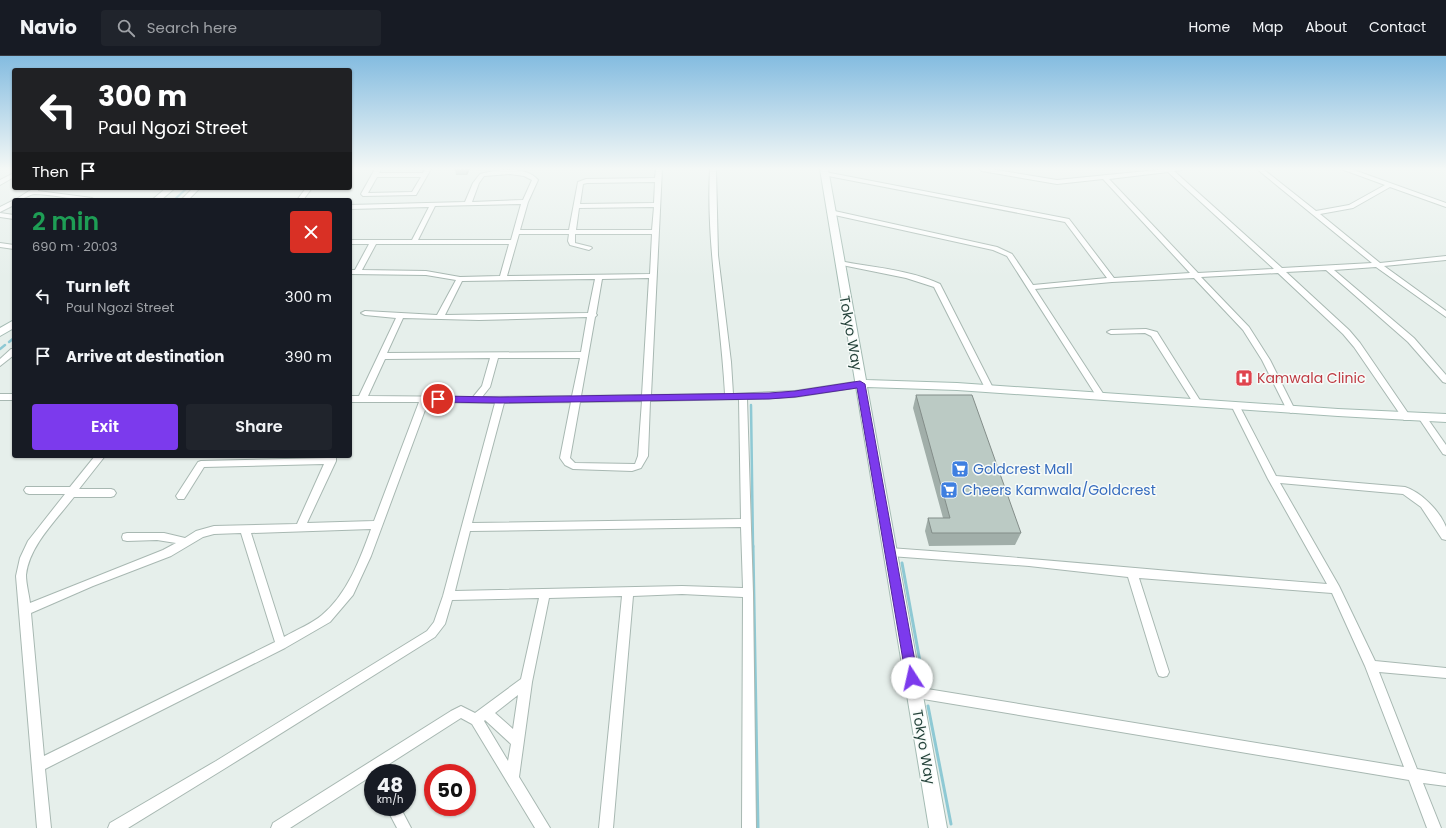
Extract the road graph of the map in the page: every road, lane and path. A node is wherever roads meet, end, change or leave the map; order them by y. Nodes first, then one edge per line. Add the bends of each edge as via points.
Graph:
1 (9, 205) edge
2 (407, 205) edge
3 (433, 205) edge
4 (524, 205) edge
5 (654, 205) edge
6 (656, 205) edge
7 (714, 205) edge
8 (829, 205) edge
9 (993, 205) edge
10 (1131, 205) edge
11 (1208, 205) edge
12 (1306, 205) edge
13 (1355, 205) edge
14 (382, 206) joint
15 (577, 206) joint
16 (352, 207) edge
17 (0, 210) edge
18 (830, 212) junction
19 (1316, 213) junction
20 (0, 215) edge
21 (12, 217) edge
22 (516, 232) junction
23 (573, 232) junction
24 (654, 232) junction
25 (352, 242) edge
26 (374, 242) junction
27 (414, 242) junction
28 (514, 242) junction
29 (0, 244) edge
30 (12, 247) edge
31 (589, 248) dead end
32 (1446, 258) edge
33 (839, 263) junction
34 (1378, 264) junction
35 (1328, 268) junction
36 (1281, 271) junction
37 (353, 272) edge
38 (1196, 274) junction
39 (599, 276) junction
40 (652, 276) junction
41 (503, 277) junction
42 (460, 279) junction
43 (1112, 280) junction
44 (1031, 287) junction
45 (365, 313) dead end
46 (593, 315) junction
47 (400, 316) junction
48 (1446, 316) edge
49 (12, 317) edge
50 (440, 317) junction
51 (12, 324) edge
52 (0, 326) edge
53 (1111, 332) dead end
54 (0, 333) edge
55 (12, 353) edge
56 (496, 355) junction
57 (585, 355) junction
58 (381, 356) junction
59 (0, 363) edge
60 (1446, 380) edge
61 (860, 384) junction
62 (989, 388) junction
63 (1100, 395) junction
64 (742, 396) junction
65 (0, 397) edge
66 (12, 397) edge
67 (729, 397) junction
68 (352, 398) edge
69 (646, 398) junction
70 (362, 399) junction
71 (425, 399) junction
72 (577, 399) junction
73 (475, 400) junction
74 (500, 400) junction
75 (1197, 402) junction
76 (1235, 405) junction
77 (1291, 410) junction
78 (1422, 417) junction
79 (1407, 418) junction
80 (1446, 418) edge
81 (1446, 452) edge
82 (98, 458) edge
83 (332, 458) edge
84 (203, 460) edge
85 (1273, 479) junction
86 (29, 490) dead end
87 (72, 492) junction
88 (111, 493) dead end
89 (181, 496) dead end
90 (746, 523) junction
91 (377, 525) junction
92 (300, 527) junction
93 (466, 527) junction
94 (244, 528) junction
95 (1446, 536) edge
96 (127, 537) dead end
97 (186, 542) junction
98 (890, 552) junction
99 (1132, 573) junction
100 (1335, 589) junction
101 (628, 592) junction
102 (545, 593) junction
103 (748, 593) junction
104 (448, 596) junction
105 (25, 610) junction
106 (281, 644) junction
107 (1372, 666) junction
108 (1163, 672) dead end
109 (1446, 673) edge
110 (526, 682) junction
111 (915, 693) junction
112 (480, 717) junction
113 (517, 742) junction
114 (384, 764) edge
115 (38, 766) junction
116 (1413, 774) junction
117 (364, 777) edge
118 (512, 780) junction
119 (1446, 780) edge
120 (398, 816) edge
121 (44, 828) edge
122 (115, 828) edge
123 (278, 828) edge
124 (404, 828) edge
125 (543, 828) edge
126 (606, 828) edge
127 (749, 828) edge
128 (938, 828) edge
129 (1434, 828) edge

1 - 17 street
2 - 14 street
3 - 27 street
4 - 22 street
5 - 15 street
6 - 24 street
7 - 67 street via 715,254
8 - 18 main road, Tokyo Way
9 - 43 street via 1067,220
10 - 38 street
11 - 36 street
12 - 19 street
13 - 19 street
14 - 16 street
15 - 23 street
18 - 33 main road, Tokyo Way
18 - 44 street via 1000,249 1010,255
19 - 34 street
20 - 21 street
22 - 23 street
22 - 28 street
23 - 24 street
23 - 31 street via 572,244
24 - 40 street
25 - 26 street
26 - 27 street
26 - 37 street
27 - 28 street
28 - 41 street
29 - 30 street
32 - 34 street
33 - 61 main road, Tokyo Way
33 - 62 street via 935,284
34 - 35 street
34 - 48 street
35 - 36 street
35 - 60 street via 1411,340
36 - 38 street
36 - 79 street via 1351,338
37 - 42 street via 426,273
38 - 43 street
38 - 77 street via 1246,329 1266,360
39 - 40 street
39 - 41 street
39 - 46 street
40 - 69 street
41 - 42 street
42 - 50 street
43 - 44 street
44 - 63 street
45 - 47 street
46 - 50 street
46 - 57 street
47 - 50 street
47 - 58 street
49 - 52 main road
51 - 54 main road
53 - 75 street via 1146,331 1154,334
55 - 59 street
56 - 57 street
56 - 58 street
56 - 73 street via 486,387
57 - 72 street
58 - 70 street
61 - 62 main road via 921,383
61 - 64 street via 795,394
61 - 98 main road, Tokyo Way
62 - 63 main road
63 - 75 main road
64 - 67 street
64 - 90 street
65 - 66 street
67 - 69 street
68 - 70 street
69 - 72 street
69 - 72 street via 643,456 638,466 632,468 573,466 568,463 565,458
70 - 71 street
71 - 73 street
71 - 91 street
72 - 74 street
73 - 74 street
74 - 93 street
75 - 76 main road
76 - 77 main road
76 - 85 street
77 - 79 main road
78 - 79 main road
78 - 80 main road
78 - 81 street
82 - 87 street
83 - 84 street
83 - 92 street
84 - 89 street
85 - 95 street via 1406,491 1425,504
85 - 100 street
86 - 87 street
87 - 88 street
87 - 105 street via 32,544 25,558 21,576
90 - 93 street
90 - 103 street
91 - 92 street
91 - 106 street via 349,592 337,608 326,619
92 - 94 street
93 - 104 street
94 - 97 street via 214,530
94 - 106 street
96 - 97 street via 176,537
97 - 105 street via 167,553
98 - 99 street via 1029,562
98 - 111 main road, Tokyo Way
99 - 100 street
99 - 108 street
100 - 107 street
101 - 102 street
101 - 103 street via 682,590
101 - 126 street
102 - 104 street
102 - 110 street
103 - 127 street
104 - 122 street via 438,624 431,634
105 - 115 street
106 - 115 street
107 - 109 street
107 - 116 street
110 - 112 street
110 - 113 street
111 - 116 street
111 - 128 main road, Tokyo Way
112 - 113 street via 494,718
112 - 114 street via 461,712 455,714
112 - 118 street
113 - 118 street
115 - 121 street
116 - 119 street
116 - 129 street
117 - 123 street
118 - 125 street
120 - 124 street

